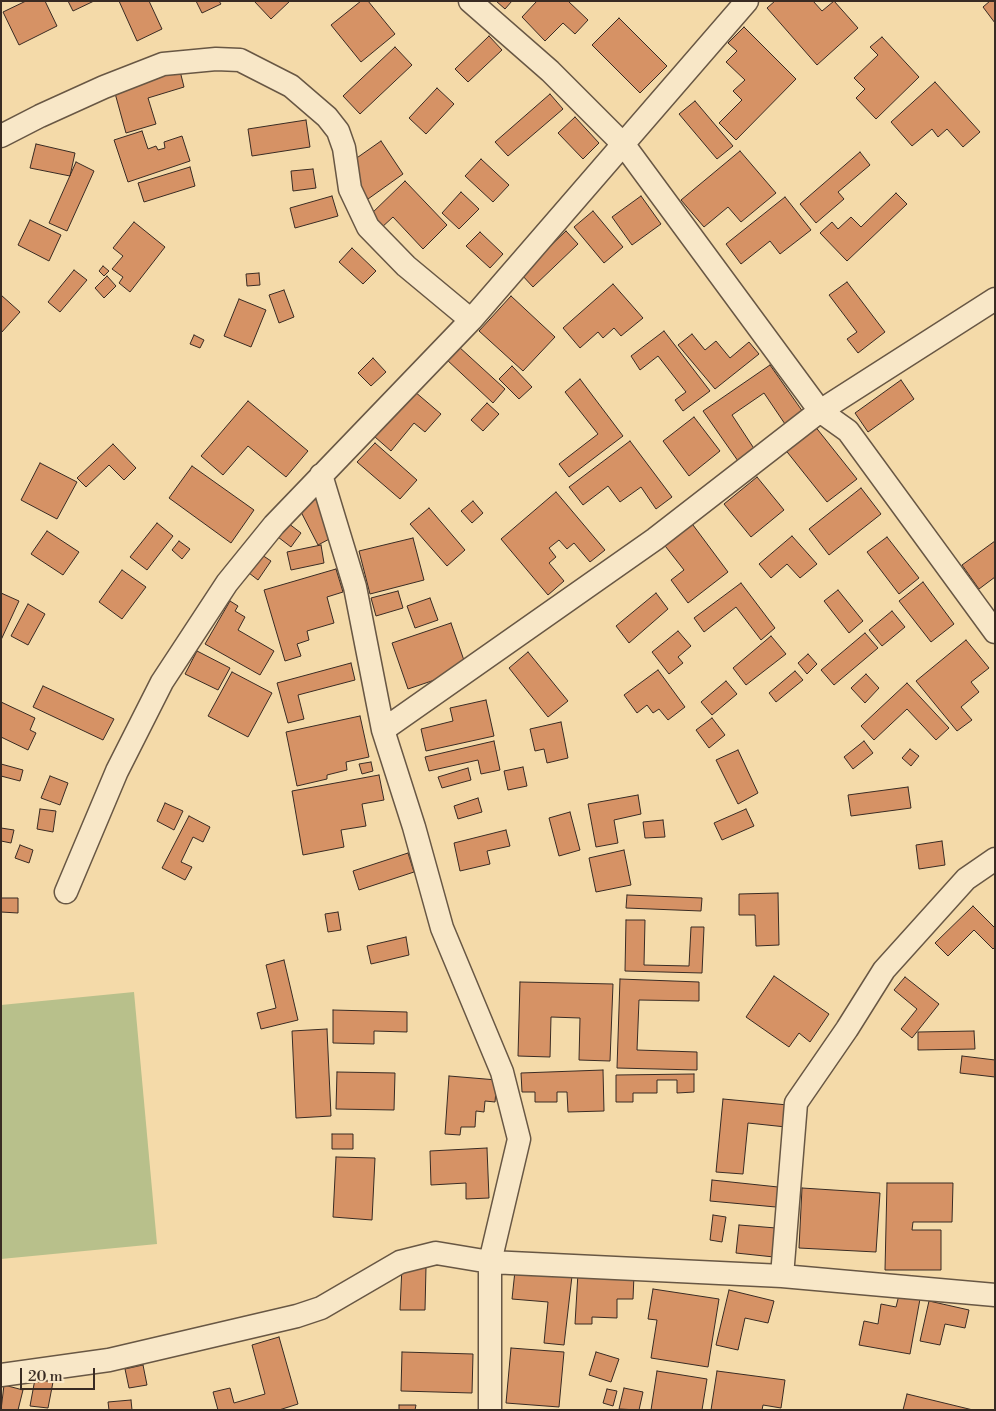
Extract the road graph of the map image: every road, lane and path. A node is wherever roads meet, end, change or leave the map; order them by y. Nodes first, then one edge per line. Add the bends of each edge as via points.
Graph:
1 (470, 1) edge
2 (748, 1) edge
3 (1, 136) edge
4 (624, 145) junction
5 (995, 299) edge
6 (471, 320) junction
7 (820, 411) junction
8 (321, 475) junction
9 (995, 632) edge
10 (383, 730) junction
11 (995, 859) edge
12 (66, 892) dead end
13 (490, 1262) junction
14 (782, 1276) junction
15 (995, 1295) edge
16 (1, 1375) edge
17 (490, 1410) edge

1 - 4 street via 550,71
2 - 4 street
3 - 6 street via 76,99 163,64 216,58 240,60 290,86 327,117 338,131 350,189 368,227 406,266
4 - 6 street
4 - 7 street
5 - 7 street
6 - 8 street
7 - 9 street via 848,431
7 - 10 street via 655,539
8 - 10 street via 355,587
8 - 12 street via 274,525 227,583 162,682 117,771
10 - 13 street via 442,928 502,1072 519,1139
11 - 14 street via 966,879 884,970 796,1103
13 - 14 street
13 - 16 street via 436,1253 400,1262 321,1308 297,1316 109,1360
13 - 17 street
14 - 15 street

